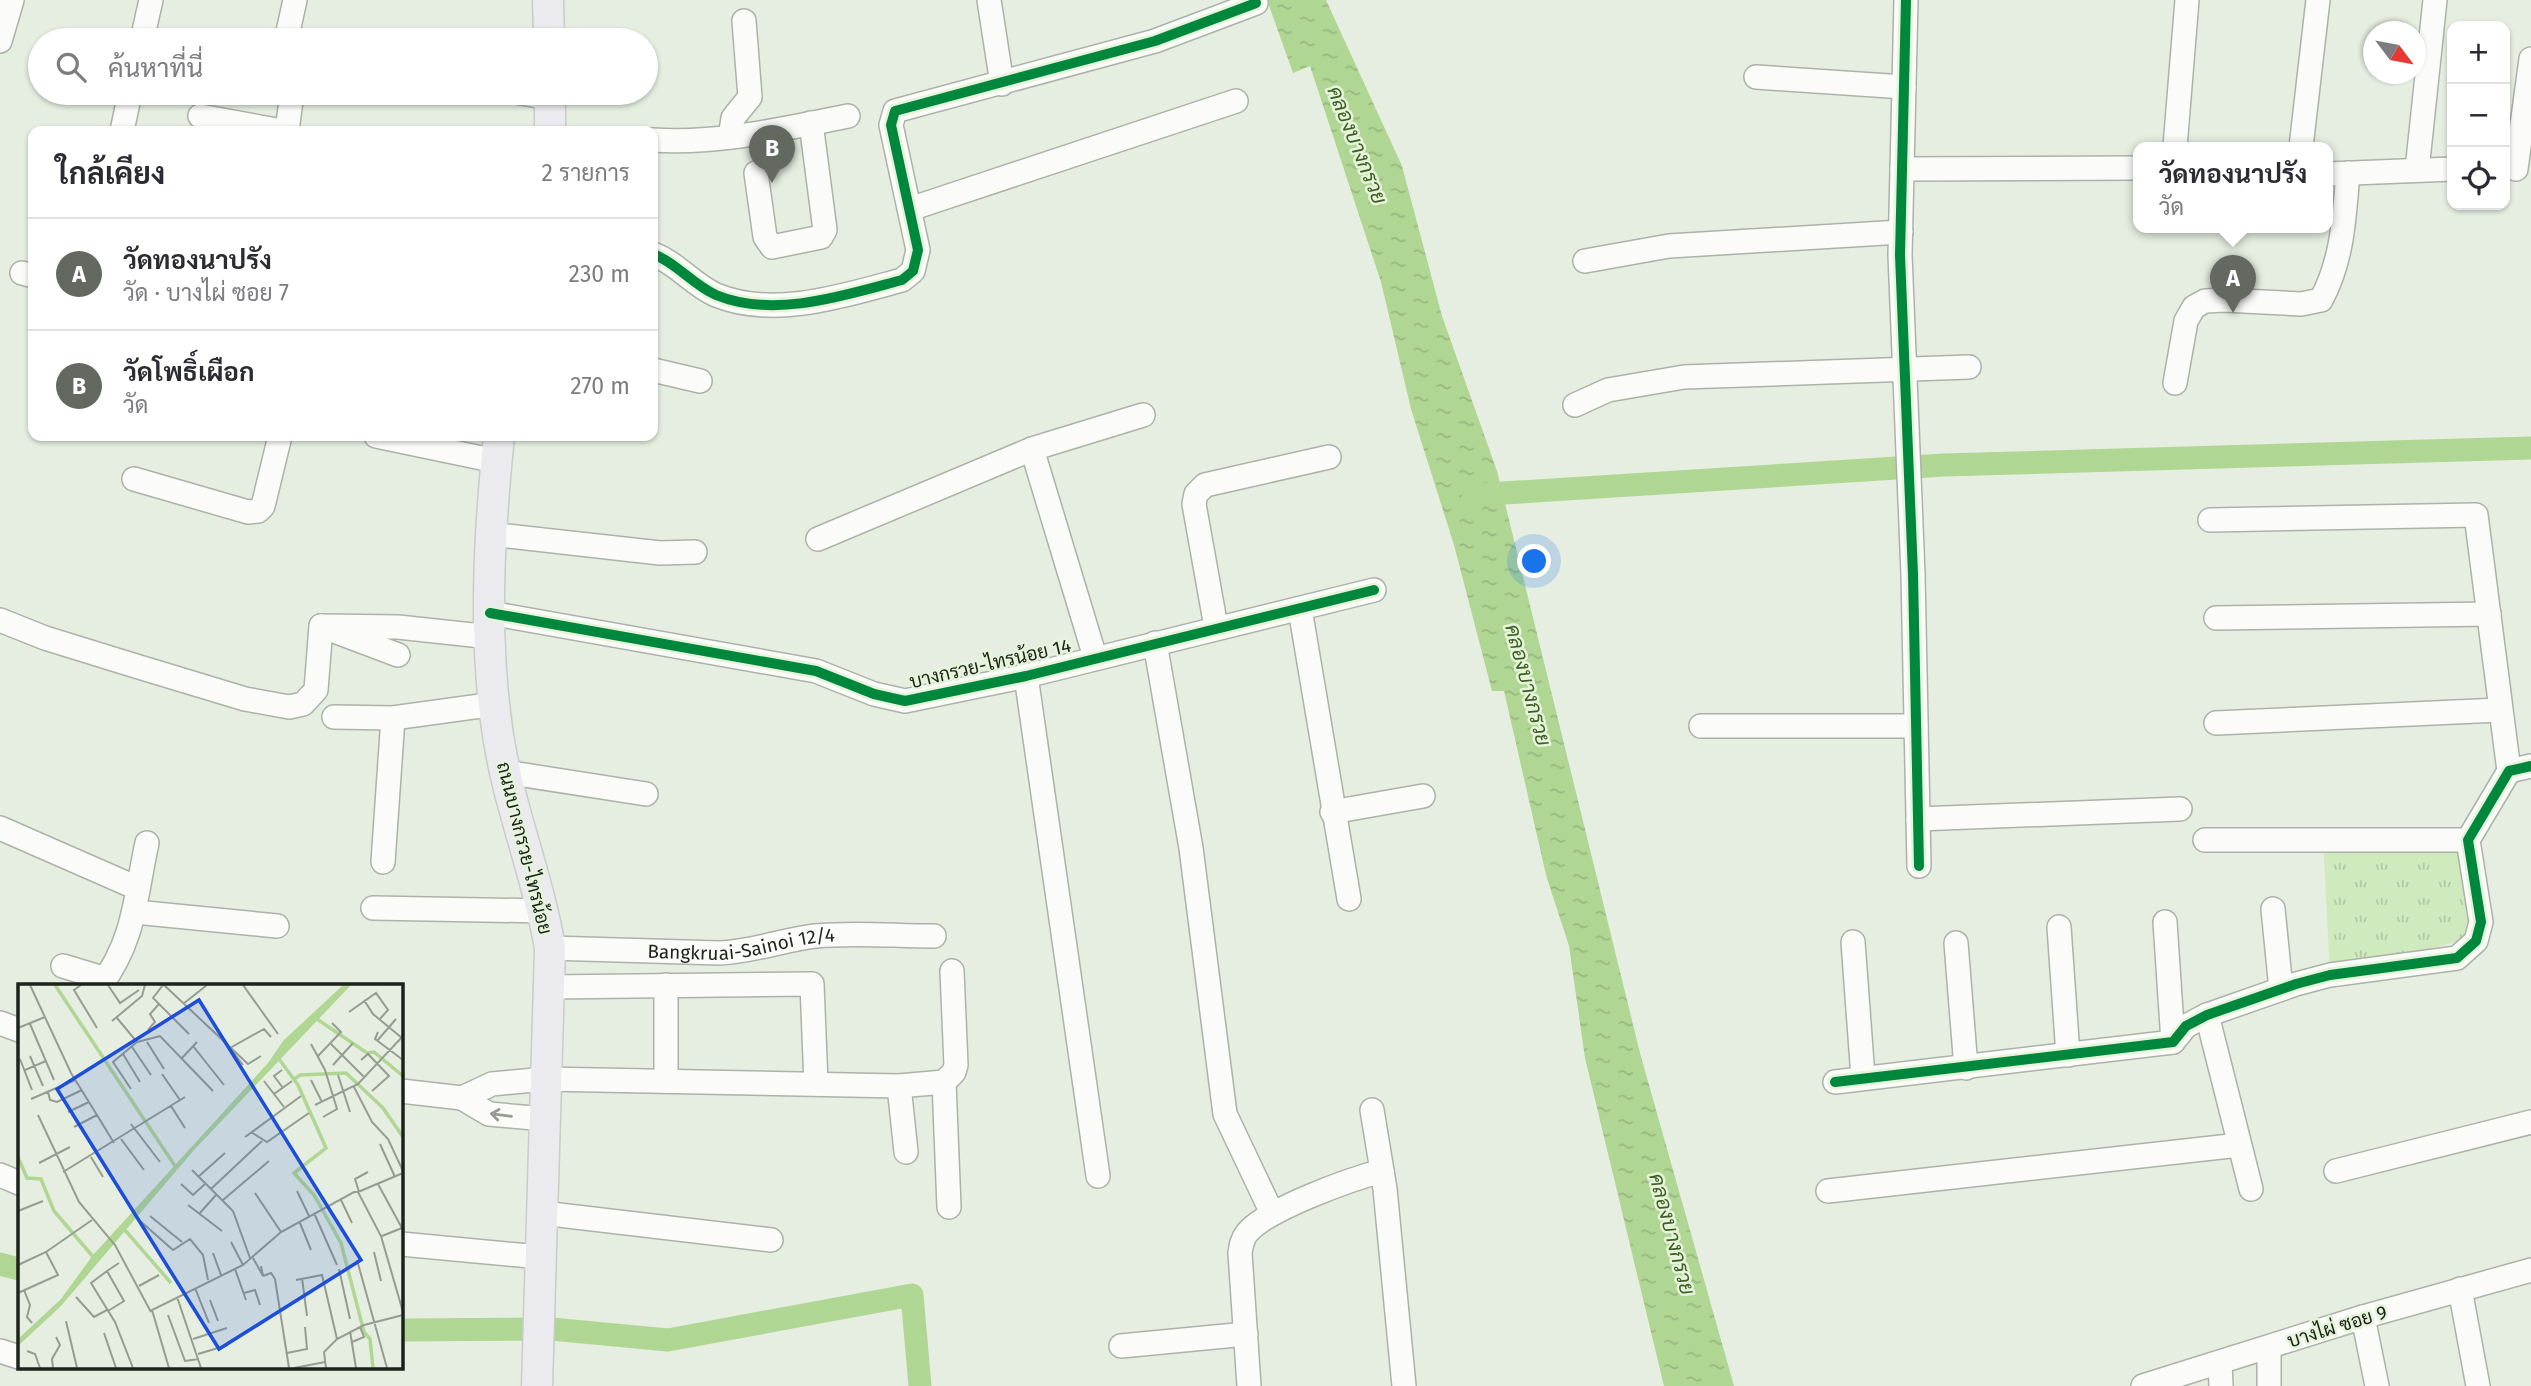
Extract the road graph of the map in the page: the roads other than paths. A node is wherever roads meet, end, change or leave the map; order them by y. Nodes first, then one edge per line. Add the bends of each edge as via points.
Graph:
1 (12, 0) edge
2 (151, 0) edge
3 (295, 0) edge
4 (548, 0) edge
5 (989, 0) edge
6 (1906, 0) edge
7 (2187, 0) edge
8 (2318, 0) edge
9 (2435, 0) edge
10 (1256, 4) dead end
11 (744, 21) dead end
12 (145, 28) edge
13 (289, 28) edge
14 (549, 28) edge
15 (0, 41) edge
16 (2531, 59) edge
17 (1756, 77) dead end
18 (1002, 84) junction
19 (1904, 87) junction
20 (1236, 101) dead end
21 (128, 105) edge
22 (289, 105) edge
23 (550, 105) edge
24 (201, 116) dead end
25 (848, 116) dead end
26 (811, 123) junction
27 (123, 126) edge
28 (256, 126) edge
29 (285, 126) edge
30 (550, 126) edge
31 (730, 137) junction
32 (658, 140) edge
33 (2175, 142) edge
34 (2302, 142) edge
35 (2133, 168) edge
36 (1902, 169) junction
37 (2517, 169) edge
38 (2417, 170) junction
39 (2447, 170) edge
40 (756, 173) dead end
41 (2338, 173) edge
42 (910, 209) junction
43 (1900, 232) junction
44 (658, 256) edge
45 (1585, 261) dead end
46 (1969, 367) dead end
47 (1905, 369) junction
48 (658, 371) edge
49 (700, 381) dead end
50 (2175, 383) dead end
51 (1575, 405) dead end
52 (1143, 415) dead end
53 (279, 441) edge
54 (427, 441) edge
55 (498, 448) edge
56 (1032, 449) junction
57 (1329, 457) dead end
58 (134, 478) dead end
59 (2210, 520) dead end
60 (490, 534) junction
61 (818, 539) dead end
62 (695, 552) dead end
63 (1374, 590) dead end
64 (1300, 609) junction
65 (2488, 614) junction
66 (2216, 618) dead end
67 (0, 620) edge
68 (491, 625) junction
69 (321, 626) junction
70 (1216, 627) junction
71 (1155, 643) junction
72 (398, 655) dead end
73 (1095, 657) junction
74 (1026, 677) junction
75 (495, 704) junction
76 (2499, 710) junction
77 (334, 717) dead end
78 (393, 718) junction
79 (2216, 723) dead end
80 (1701, 726) dead end
81 (1916, 726) junction
82 (2520, 769) edge
83 (505, 772) junction
84 (646, 794) dead end
85 (1423, 796) dead end
86 (2180, 809) dead end
87 (1332, 811) junction
88 (1918, 819) junction
89 (0, 828) edge
90 (2205, 840) dead end
91 (2468, 840) junction
92 (147, 843) dead end
93 (383, 862) dead end
94 (1919, 866) dead end
95 (138, 888) junction
96 (1349, 899) dead end
97 (373, 908) dead end
98 (2273, 909) dead end
99 (544, 911) junction
100 (135, 912) junction
101 (2165, 922) dead end
102 (277, 926) dead end
103 (2059, 927) dead end
104 (934, 936) dead end
105 (1853, 942) dead end
106 (1956, 943) dead end
107 (550, 948) junction
108 (63, 966) dead end
109 (952, 971) dead end
110 (103, 982) edge
111 (666, 985) junction
112 (548, 987) junction
113 (2281, 989) junction
114 (2207, 1015) junction
115 (0, 1023) edge
116 (18, 1030) edge
117 (2173, 1042) junction
118 (2068, 1055) junction
119 (1966, 1068) junction
120 (1863, 1077) junction
121 (545, 1079) junction
122 (666, 1081) junction
123 (944, 1082) junction
124 (1835, 1082) dead end
125 (816, 1084) junction
126 (899, 1086) junction
127 (402, 1091) edge
128 (462, 1098) junction
129 (1372, 1110) dead end
130 (545, 1119) junction
131 (2531, 1122) edge
132 (2239, 1145) junction
133 (906, 1152) dead end
134 (1382, 1171) junction
135 (2336, 1171) dead end
136 (0, 1175) edge
137 (1098, 1176) dead end
138 (18, 1183) edge
139 (2251, 1189) dead end
140 (1828, 1192) dead end
141 (948, 1207) dead end
142 (542, 1213) junction
143 (1272, 1213) junction
144 (771, 1240) dead end
145 (402, 1244) edge
146 (540, 1257) junction
147 (2531, 1270) edge
148 (2460, 1289) junction
149 (2363, 1317) junction
150 (1246, 1334) junction
151 (1121, 1346) dead end
152 (2269, 1348) junction
153 (0, 1351) edge
154 (18, 1357) edge
155 (2220, 1363) junction
156 (537, 1386) edge
157 (1249, 1386) edge
158 (1404, 1386) edge
159 (2143, 1386) edge
160 (2221, 1386) edge
161 (2269, 1386) edge
162 (2376, 1386) edge
163 (2478, 1386) edge

1 - 15 street
2 - 12 street
3 - 13 street
4 - 14 main road
5 - 18 street
6 - 19 street
7 - 33 street
8 - 34 street
9 - 38 street
10 - 18 street via 1155,41
11 - 31 street via 750,97 733,118
16 - 37 street
17 - 19 street
18 - 42 street via 892,114
19 - 36 street
20 - 42 street
21 - 27 street
22 - 29 street
23 - 30 main road
24 - 28 street
25 - 26 street
26 - 31 street
26 - 40 street via 825,230 821,237 772,247 765,237
31 - 32 street
35 - 36 street
36 - 43 street
38 - 39 street
38 - 41 street
41 - 50 street via 2342,251 2321,300 2301,304 2205,301 2194,307 2186,321
42 - 44 street via 918,261 909,276 804,304 717,296
43 - 45 street via 1669,246
43 - 47 street
46 - 47 street
47 - 51 street via 1684,377 1608,390
47 - 81 street
48 - 49 street
52 - 56 street
53 - 58 street via 264,506 258,511 248,512
54 - 55 street
55 - 60 main road, ถนนบางกรวย-ไทรน้อย
56 - 61 street
56 - 73 street
57 - 70 street via 1205,485 1196,494
59 - 65 street via 2474,513
60 - 62 street via 660,553
60 - 68 main road, ถนนบางกรวย-ไทรน้อย
63 - 64 street, บางกรวย-ไทรน้อย 14
64 - 70 street, บางกรวย-ไทรน้อย 14
64 - 87 street
65 - 66 street
65 - 76 street
67 - 69 street via 245,699 289,707 303,704 316,690
68 - 69 street, บางกรวย-ไทรน้อย 14
68 - 74 street, บางกรวย-ไทรน้อย 14 via 816,671 905,701
68 - 75 main road, ถนนบางกรวย-ไทรน้อย
69 - 72 street
70 - 71 street, บางกรวย-ไทรน้อย 14
71 - 73 street, บางกรวย-ไทรน้อย 14
71 - 143 street via 1191,848 1225,1114
73 - 74 street, บางกรวย-ไทรน้อย 14
74 - 137 street
75 - 78 street
75 - 83 main road, ถนนบางกรวย-ไทรน้อย
76 - 79 street
76 - 82 street
77 - 78 street
78 - 93 street
80 - 81 street
81 - 88 street
82 - 91 street
83 - 84 street
83 - 99 main road, ถนนบางกรวย-ไทรน้อย
85 - 87 street
86 - 88 street
87 - 96 street
88 - 94 street
89 - 95 street
90 - 91 street
91 - 113 street via 2481,922 2476,942 2457,958 2330,975
92 - 95 street
95 - 100 street
97 - 99 street
98 - 113 street
99 - 107 main road, ถนนบางกรวย-ไทรน้อย
100 - 102 street
100 - 110 street via 122,953
101 - 117 street
103 - 118 street
104 - 107 street, Bangkruai-Sainoi 12/4 via 819,936 746,952 719,953
105 - 120 street
106 - 119 street
107 - 112 main road, ถนนบางกรวย-ไทรน้อย
108 - 110 street
109 - 123 street via 956,1065
111 - 112 street
111 - 122 street
111 - 125 street via 811,984
112 - 121 main road, ถนนบางกรวย-ไทรน้อย
113 - 114 street
114 - 117 street via 2186,1026
114 - 132 street
115 - 116 street
117 - 118 street
118 - 119 street
119 - 120 street
120 - 124 street
121 - 122 street
121 - 128 street via 492,1084
121 - 130 main road, ถนนบางกรวย-ไทรน้อย
122 - 125 street
123 - 126 street
123 - 141 street
125 - 126 street
126 - 133 street
127 - 128 street
130 -> 128 street via 489,1114
129 - 134 street
130 - 142 main road, ถนนบางกรวย-ไทรน้อย
131 - 135 street
132 - 139 street
132 - 140 street
134 - 143 street
134 - 158 street
136 - 138 street
142 - 144 street
142 - 146 main road, ถนนบางกรวย-ไทรน้อย
143 - 150 street via 1249,1230 1241,1246
145 - 146 street
146 - 156 main road, ถนนบางกรวย-ไทรน้อย
147 - 148 street, บางไผ่ ซอย 9
148 - 149 street, บางไผ่ ซอย 9
148 - 163 street
149 - 152 street, บางไผ่ ซอย 9
149 - 162 street
150 - 151 street
150 - 157 street
152 - 155 street, บางไผ่ ซอย 9
152 - 161 street
153 - 154 street
155 - 159 street, บางไผ่ ซอย 9
155 - 160 street

